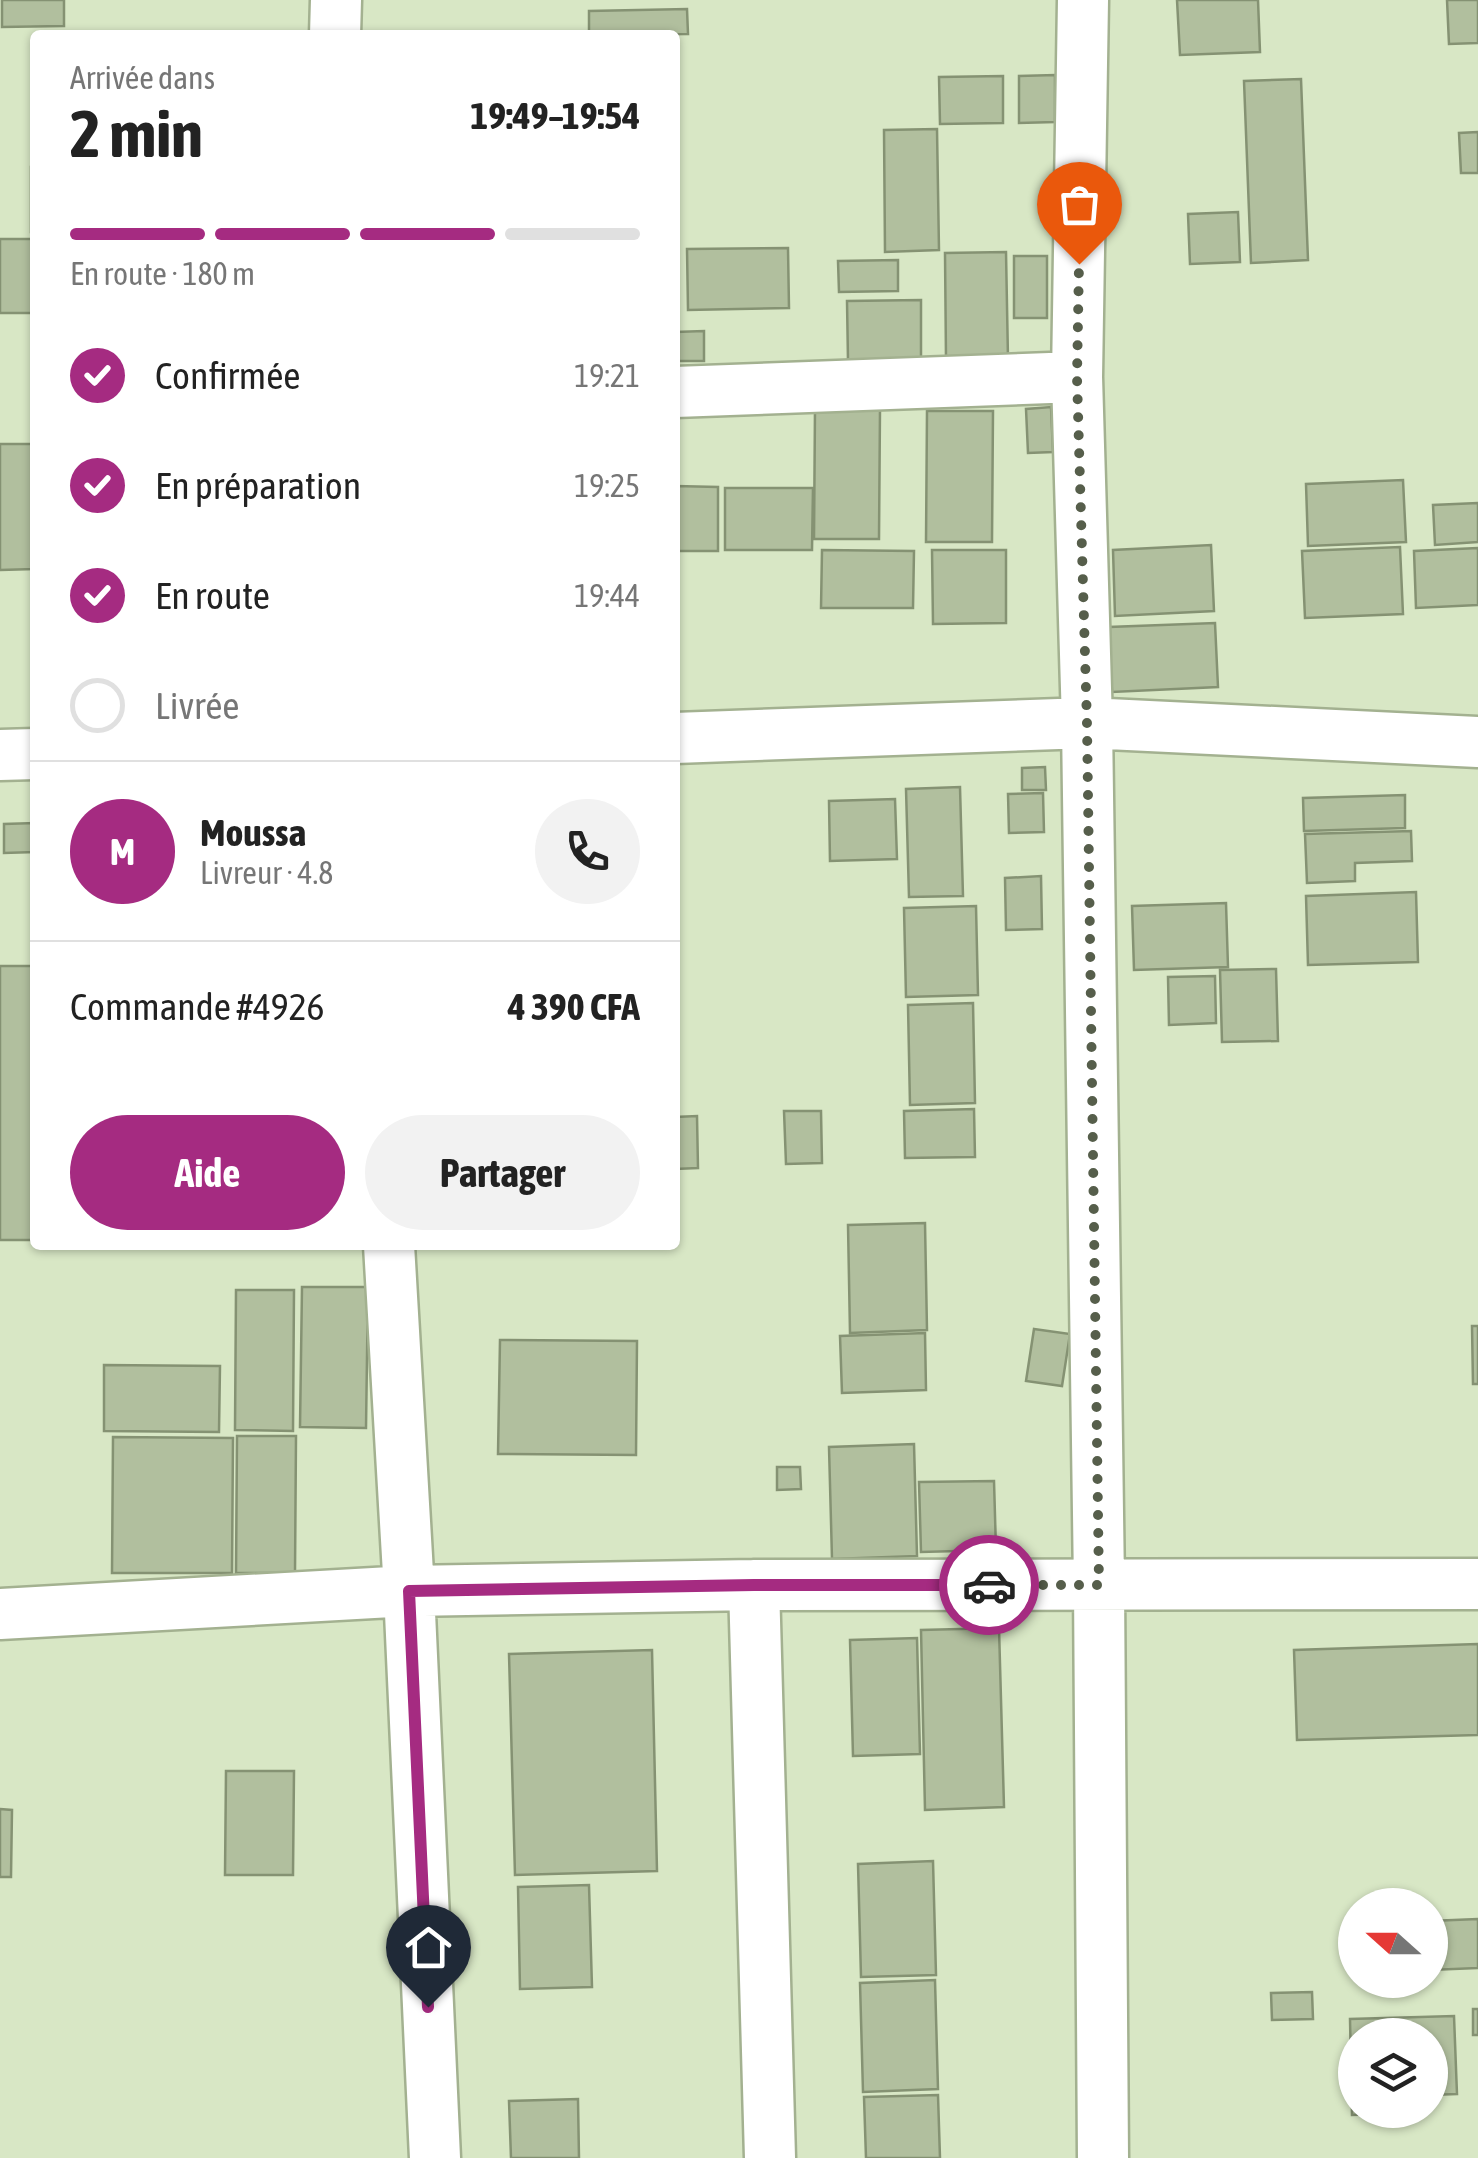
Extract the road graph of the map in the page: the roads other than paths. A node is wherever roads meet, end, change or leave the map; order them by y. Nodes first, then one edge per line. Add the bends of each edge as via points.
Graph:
1 (336, 0) edge
2 (1082, 0) edge
3 (335, 30) edge
4 (1077, 377) junction
5 (680, 392) edge
6 (1087, 724) junction
7 (680, 738) edge
8 (1478, 742) edge
9 (0, 754) edge
10 (30, 754) edge
11 (389, 1250) edge
12 (1478, 1584) edge
13 (754, 1585) junction
14 (1099, 1585) junction
15 (409, 1591) junction
16 (0, 1614) edge
17 (435, 2158) edge
18 (770, 2158) edge
19 (1103, 2158) edge

1 - 3 street
2 - 4 street
4 - 5 street
4 - 6 street
6 - 7 street
6 - 8 street
6 - 14 street
9 - 10 street
11 - 15 street
12 - 14 street
13 - 14 street
13 - 15 street
13 - 18 street
14 - 19 street
15 - 16 street
15 - 17 street

